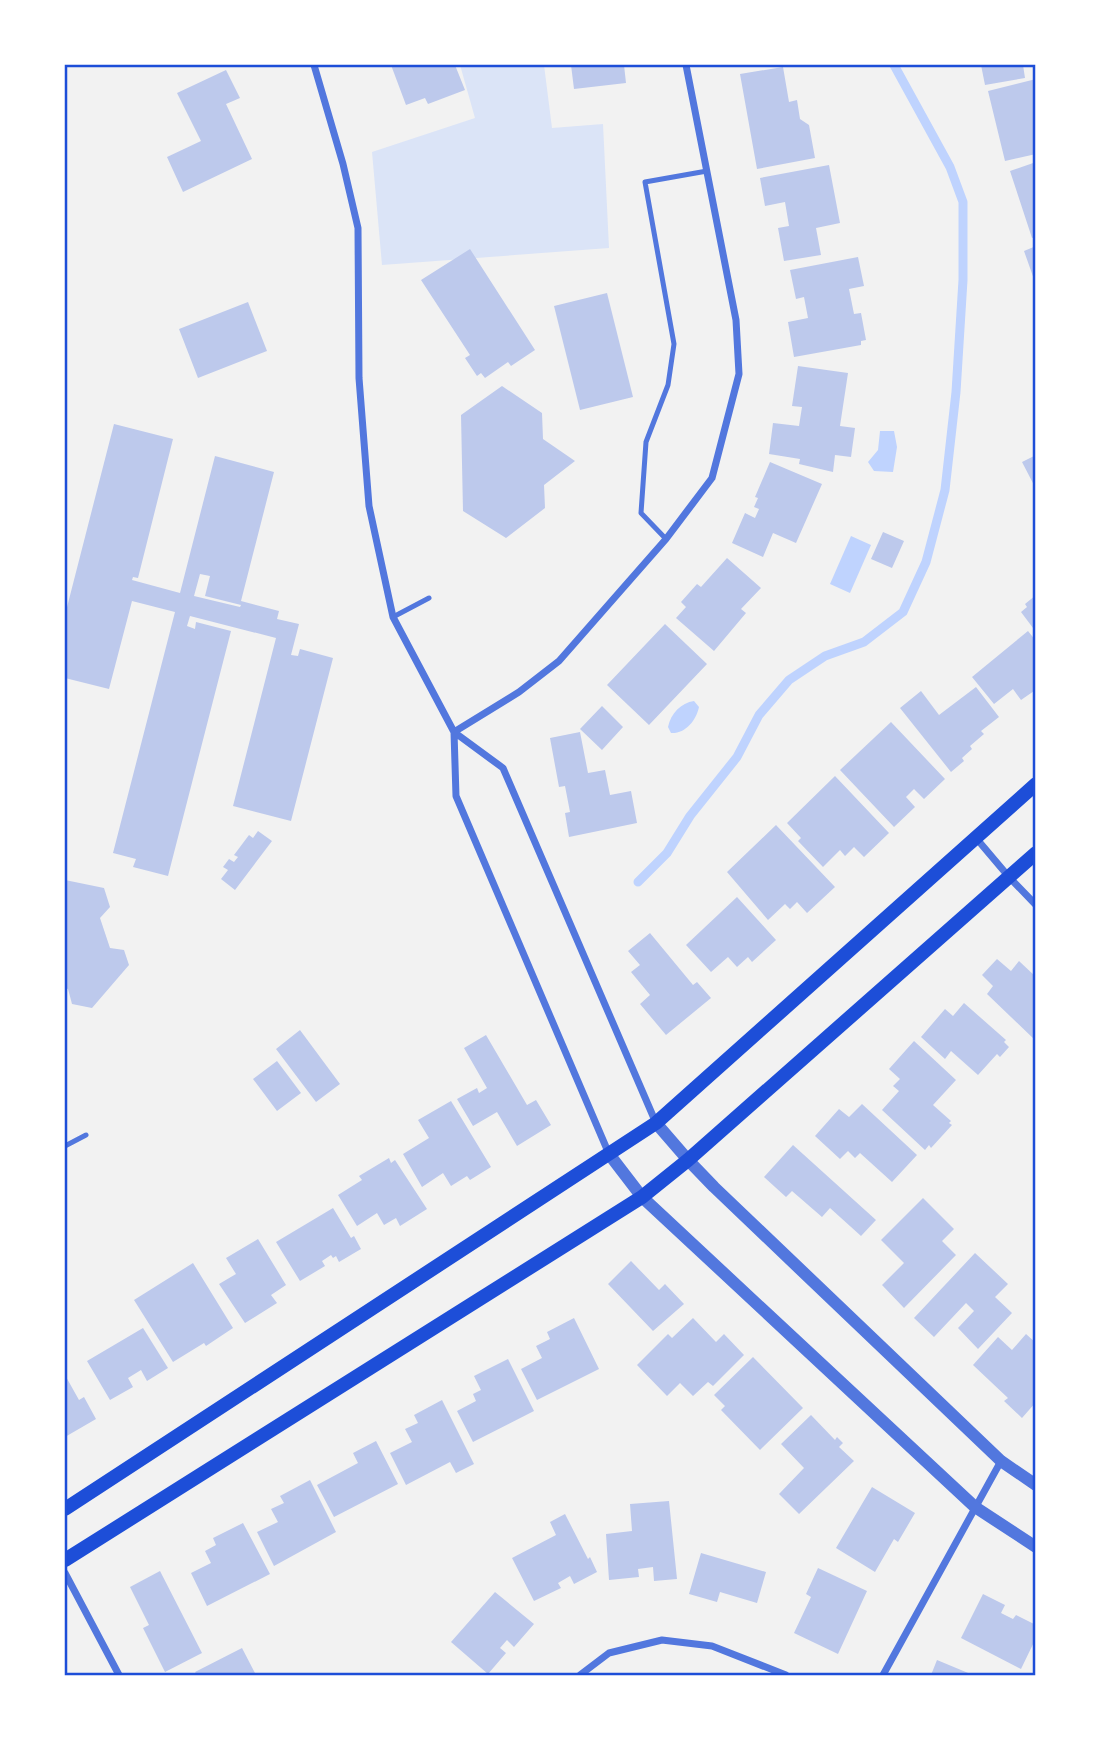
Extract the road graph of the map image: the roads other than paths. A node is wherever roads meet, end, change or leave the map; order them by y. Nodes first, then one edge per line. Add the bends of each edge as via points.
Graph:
1 (314, 65) edge
2 (686, 65) edge
3 (708, 171) junction
4 (666, 539) junction
5 (429, 598) dead end
6 (393, 617) junction
7 (454, 732) junction
8 (1036, 784) edge
9 (975, 837) junction
10 (1036, 853) edge
11 (1009, 877) junction
12 (1036, 905) edge
13 (656, 1123) junction
14 (86, 1135) dead end
15 (65, 1146) edge
16 (609, 1154) junction
17 (688, 1160) junction
18 (642, 1197) junction
19 (1002, 1461) junction
20 (1036, 1485) edge
21 (975, 1507) junction
22 (65, 1509) edge
23 (1036, 1547) edge
24 (65, 1560) edge
25 (65, 1573) edge
26 (119, 1675) edge
27 (580, 1675) edge
28 (786, 1675) edge
29 (883, 1675) edge

1 - 6 street via 358,228 359,378 369,506
2 - 3 street
3 - 4 street via 736,320 739,374 712,478
3 - 4 lane via 645,182 674,344 668,385 646,442 640,513
4 - 7 street via 559,661
5 - 6 lane
6 - 7 street
7 - 13 street via 503,768
7 - 16 street via 456,796
8 - 9 main road
9 - 11 street
9 - 13 main road
10 - 11 main road
11 - 12 street
11 - 17 main road
13 - 16 main road
13 - 17 street
14 - 15 lane
16 - 18 street
16 - 22 main road
17 - 18 main road
17 - 19 street
18 - 21 street
18 - 24 main road
19 - 20 street
19 - 21 street
21 - 23 street
21 - 29 street
25 - 26 street
27 - 28 street via 609,1653 662,1640 712,1646

